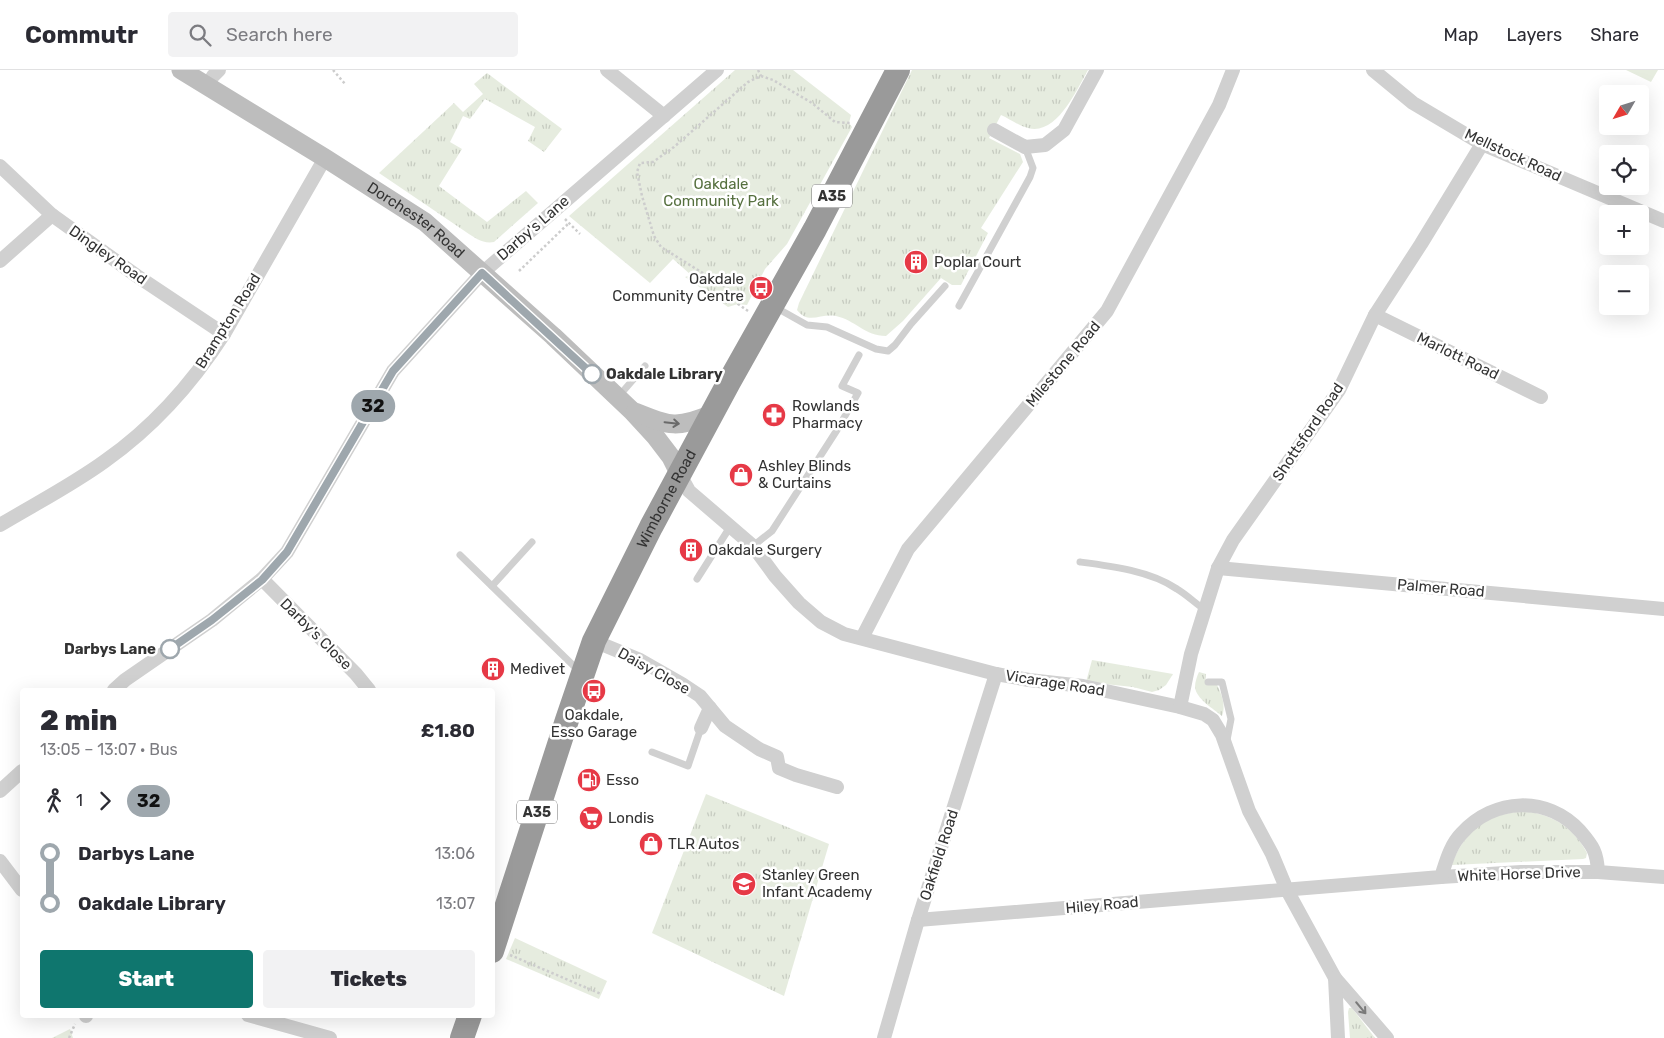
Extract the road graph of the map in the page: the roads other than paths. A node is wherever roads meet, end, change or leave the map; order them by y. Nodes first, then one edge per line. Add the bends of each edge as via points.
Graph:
1 (181, 70) edge
2 (219, 70) edge
3 (607, 70) edge
4 (717, 70) edge
5 (898, 70) edge
6 (1096, 70) edge
7 (1233, 70) edge
8 (1373, 70) edge
9 (207, 86) junction
10 (664, 116) junction
11 (994, 130) dead end
12 (1482, 144) junction
13 (1025, 148) junction
14 (325, 158) junction
15 (0, 166) edge
16 (52, 215) junction
17 (1664, 221) edge
18 (0, 261) edge
19 (482, 273) junction
20 (945, 286) dead end
21 (959, 306) dead end
22 (768, 314) junction
23 (1375, 315) junction
24 (224, 334) junction
25 (859, 354) dead end
26 (645, 366) dead end
27 (618, 397) junction
28 (1540, 397) dead end
29 (632, 411) junction
30 (712, 414) junction
31 (679, 473) junction
32 (0, 525) edge
33 (730, 527) junction
34 (532, 542) dead end
35 (753, 546) junction
36 (460, 555) dead end
37 (1080, 562) dead end
38 (1218, 568) junction
39 (697, 579) dead end
40 (262, 580) junction
41 (492, 586) junction
42 (1664, 609) edge
43 (1205, 610) junction
44 (862, 638) junction
45 (594, 641) junction
46 (582, 674) junction
47 (996, 674) junction
48 (1208, 682) dead end
49 (116, 688) edge
50 (367, 688) edge
51 (1180, 707) junction
52 (710, 708) junction
53 (701, 728) joint
54 (1226, 745) junction
55 (652, 752) dead end
56 (20, 773) edge
57 (837, 787) dead end
58 (0, 791) edge
59 (0, 861) edge
60 (1598, 872) junction
61 (1441, 877) junction
62 (1664, 877) edge
63 (20, 887) edge
64 (1286, 890) junction
65 (918, 920) junction
66 (495, 943) edge
67 (1335, 978) junction
68 (259, 1018) edge
69 (469, 1018) edge
70 (330, 1038) edge
71 (462, 1038) edge
72 (884, 1038) edge
73 (1338, 1038) edge
74 (1387, 1038) edge

1 - 9 street, Dorchester Road
2 - 9 street
3 - 10 street
4 - 10 street, Darby's Lane
5 - 22 highway, Wimborne Road / A35
6 - 13 street via 1064,130 1045,145
7 - 44 street, Milestone Road via 1218,105 1108,311 908,549
8 - 12 street, Mellstock Road via 1413,103
9 - 14 street, Dorchester Road
10 - 19 street, Darby's Lane
11 - 13 street
12 - 17 street, Mellstock Road
12 - 23 street, Shottsford Road
13 - 21 lane via 1033,168 1030,177
14 - 19 street, Dorchester Road via 425,222
14 - 24 street, Brampton Road
15 - 16 street, Dingley Road
16 - 18 street
16 - 24 street, Dingley Road
19 - 27 street, Dorchester Road
19 - 40 street, Darby's Lane via 393,371 287,552
20 - 22 lane via 888,350 876,349 827,327
22 - 30 highway, Wimborne Road / A35
23 - 28 street, Marlott Road
23 - 38 street, Shottsford Road via 1339,390 1233,540
24 - 32 street, Brampton Road via 190,381 128,442 104,461
25 - 35 lane via 842,386 858,393 772,531
26 - 27 lane
27 - 29 street, Dorchester Road
29 -> 30 street via 673,424 686,424
29 - 31 street, Dorchester Road via 671,457
30 - 31 highway, Wimborne Road / A35
31 - 33 street, Vicarage Road via 689,491
31 - 45 highway, Wimborne Road / A35
33 - 35 street, Vicarage Road
33 - 39 lane
34 - 41 lane
35 - 44 street, Vicarage Road via 799,603 821,622 844,634
36 - 41 lane
37 - 43 lane via 1112,566 1152,577 1177,588
38 - 42 street, Palmer Road
38 - 43 street, Shottsford Road
40 - 49 street, Darby's Lane
40 - 50 street, Darby's Close
41 - 46 lane
43 - 51 street, Shottsford Road via 1191,654
44 - 47 street, Vicarage Road
45 - 46 highway, Wimborne Road / A35
45 - 52 street, Daisy Close via 666,674 700,696
46 - 66 highway, Wimborne Road / A35
47 - 51 street, Vicarage Road via 1083,686
47 - 65 street, Oakfield Road
48 - 54 lane via 1222,682 1231,719
51 - 54 street, Vicarage Road via 1213,720
52 - 53 street
52 - 57 street, Daisy Close via 725,726 777,757 778,768
53 - 55 lane via 688,766
54 - 64 street, Vicarage Road via 1249,811 1272,854
56 - 58 street
59 - 63 street
60 - 61 street, White Horse Drive
60 - 61 street, White Horse Drive via 1597,856 1592,847 1568,820 1546,808 1521,804 1493,810 1469,825 1452,846
60 - 62 street, White Horse Drive
61 - 64 street, White Horse Drive
64 - 65 street, Hiley Road
64 - 67 street, Vicarage Road
65 - 72 street, Oakfield Road
67 - 73 street, Vicarage Road
67 -> 74 street, Vicarage Road
68 - 70 street
69 - 71 highway

